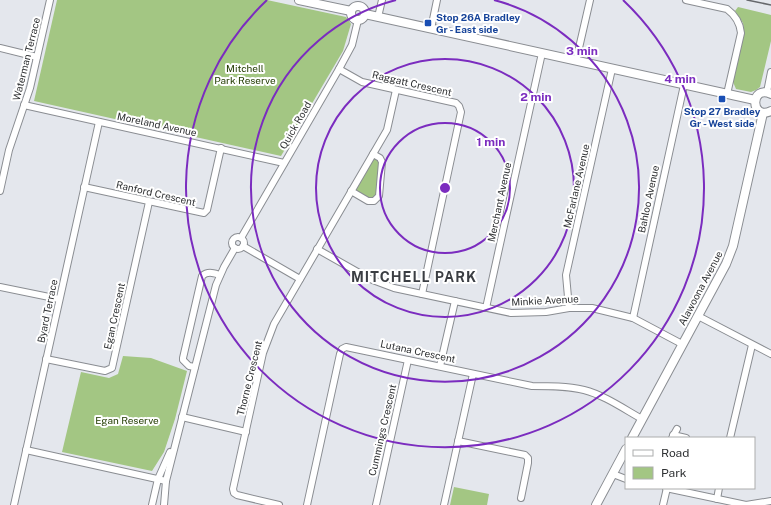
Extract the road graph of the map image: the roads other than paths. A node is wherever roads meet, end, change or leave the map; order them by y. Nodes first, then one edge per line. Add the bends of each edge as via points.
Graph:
1 (50, 0) edge
2 (299, 0) edge
3 (382, 0) edge
4 (437, 0) edge
5 (590, 0) edge
6 (686, 0) edge
7 (351, 11) junction
8 (365, 14) junction
9 (378, 17) junction
10 (358, 20) junction
11 (431, 29) junction
12 (0, 48) edge
13 (542, 53) junction
14 (38, 57) junction
15 (576, 61) junction
16 (339, 69) junction
17 (612, 69) junction
18 (771, 72) edge
19 (684, 85) junction
20 (396, 90) junction
21 (769, 93) edge
22 (727, 94) junction
23 (755, 100) junction
24 (24, 105) junction
25 (767, 112) edge
26 (99, 122) junction
27 (221, 148) junction
28 (373, 154) junction
29 (284, 162) junction
30 (84, 187) junction
31 (0, 191) edge
32 (351, 191) junction
33 (149, 202) junction
34 (241, 238) junction
35 (243, 246) junction
36 (235, 248) junction
37 (318, 249) junction
38 (220, 275) junction
39 (300, 279) junction
40 (0, 287) edge
41 (422, 294) junction
42 (59, 299) junction
43 (455, 301) junction
44 (486, 308) junction
45 (569, 308) junction
46 (698, 316) junction
47 (633, 318) junction
48 (682, 344) junction
49 (752, 345) junction
50 (771, 354) edge
51 (46, 359) junction
52 (408, 360) junction
53 (440, 366) junction
54 (195, 367) junction
55 (473, 374) junction
56 (182, 418) junction
57 (642, 419) junction
58 (677, 428) dead end
59 (246, 432) junction
60 (633, 437) edge
61 (673, 437) edge
62 (730, 437) edge
63 (176, 439) junction
64 (458, 441) junction
65 (26, 450) junction
66 (625, 451) edge
67 (613, 474) junction
68 (158, 479) junction
69 (625, 479) edge
70 (166, 481) junction
71 (666, 489) edge
72 (671, 489) edge
73 (719, 489) edge
74 (521, 498) dead end
75 (717, 499) junction
76 (771, 501) edge
77 (759, 504) edge
78 (14, 505) edge
79 (152, 505) edge
80 (164, 505) edge
81 (279, 505) edge
82 (307, 505) edge
83 (376, 505) edge
84 (444, 505) edge
85 (596, 505) edge
86 (663, 505) edge

1 - 14 street, Waterman Terrace
2 - 7 street
3 - 9 street
4 - 11 street
5 - 15 street
6 - 22 street via 727,9 740,23 741,33
7 - 8 street via 359,6
7 - 10 street via 353,17
8 - 9 street
8 - 10 street
9 - 11 street
10 - 16 street, Quick Road via 352,45
11 - 13 street
12 - 14 street
13 - 15 street
13 - 44 street, Merchant Avenue
14 - 24 street, Waterman Terrace
15 - 17 street
16 - 20 street, Raggatt Crescent via 362,82
16 - 29 street, Quick Road
17 - 19 street
17 - 45 street, McFarlane Avenue via 566,275
18 - 21 street
19 - 22 street
19 - 47 street, Bahloo Avenue
20 - 28 street, Thorne Crescent via 387,130
20 - 41 street, Raggatt Crescent via 456,103 461,112
21 - 23 street via 761,93
22 - 23 street
23 - 25 street via 757,109
24 - 26 street, Moreland Avenue
24 - 31 street, Waterman Terrace via 9,150
25 - 46 street, Alawoona Avenue via 733,246
26 - 27 street, Moreland Avenue
26 - 30 street, Byard Terrace
27 - 29 street, Moreland Avenue
27 - 33 street, Ranford Crescent via 206,212 201,214
28 - 32 street, Thorne Crescent
28 - 32 street via 382,162 379,196 368,202
29 - 34 street, Quick Road
30 - 33 street, Ranford Crescent
30 - 42 street, Byard Terrace
32 - 37 street, Thorne Crescent
33 - 51 street, Egan Crescent via 112,368 105,371
34 - 35 street via 244,241
34 - 36 street via 233,240
35 - 36 street
35 - 39 street
36 - 38 street
37 - 39 street, Thorne Crescent
37 - 41 street, Minkie Avenue via 370,279
38 - 54 street
38 - 54 street via 210,272 202,276 183,358 189,366
39 - 59 street, Thorne Crescent via 274,324 263,353
40 - 42 street
41 - 43 street, Minkie Avenue
42 - 51 street, Byard Terrace
43 - 44 street, Minkie Avenue
43 - 53 street
44 - 45 street, Minkie Avenue via 511,312 546,312
45 - 47 street, Minkie Avenue via 592,308
46 - 48 street, Alawoona Avenue
46 - 49 street
47 - 48 street, Minkie Avenue
48 - 57 street, Alawoona Avenue
49 - 50 street
49 - 62 street
51 - 65 street, Byard Terrace
52 - 53 street, Lutana Crescent
52 - 82 street, Lutana Crescent via 350,347 342,349
52 - 83 street, Cummings Crescent
53 - 55 street, Lutana Crescent
54 - 56 street
55 - 57 street, Lutana Crescent via 532,386 585,390
55 - 64 street
56 - 59 street
56 - 63 street
57 - 60 street, Alawoona Avenue
58 - 61 street
59 - 81 street, Thorne Crescent via 234,493
63 - 68 street
63 - 70 street
64 - 74 street via 525,455 528,463
64 - 84 street
65 - 68 street
65 - 78 street, Byard Terrace
66 - 67 street
67 - 69 street
67 - 85 street
68 - 70 street
68 - 79 street
70 - 80 street
71 - 86 street
72 - 75 street
73 - 75 street
75 - 77 street via 746,505
76 - 77 street

